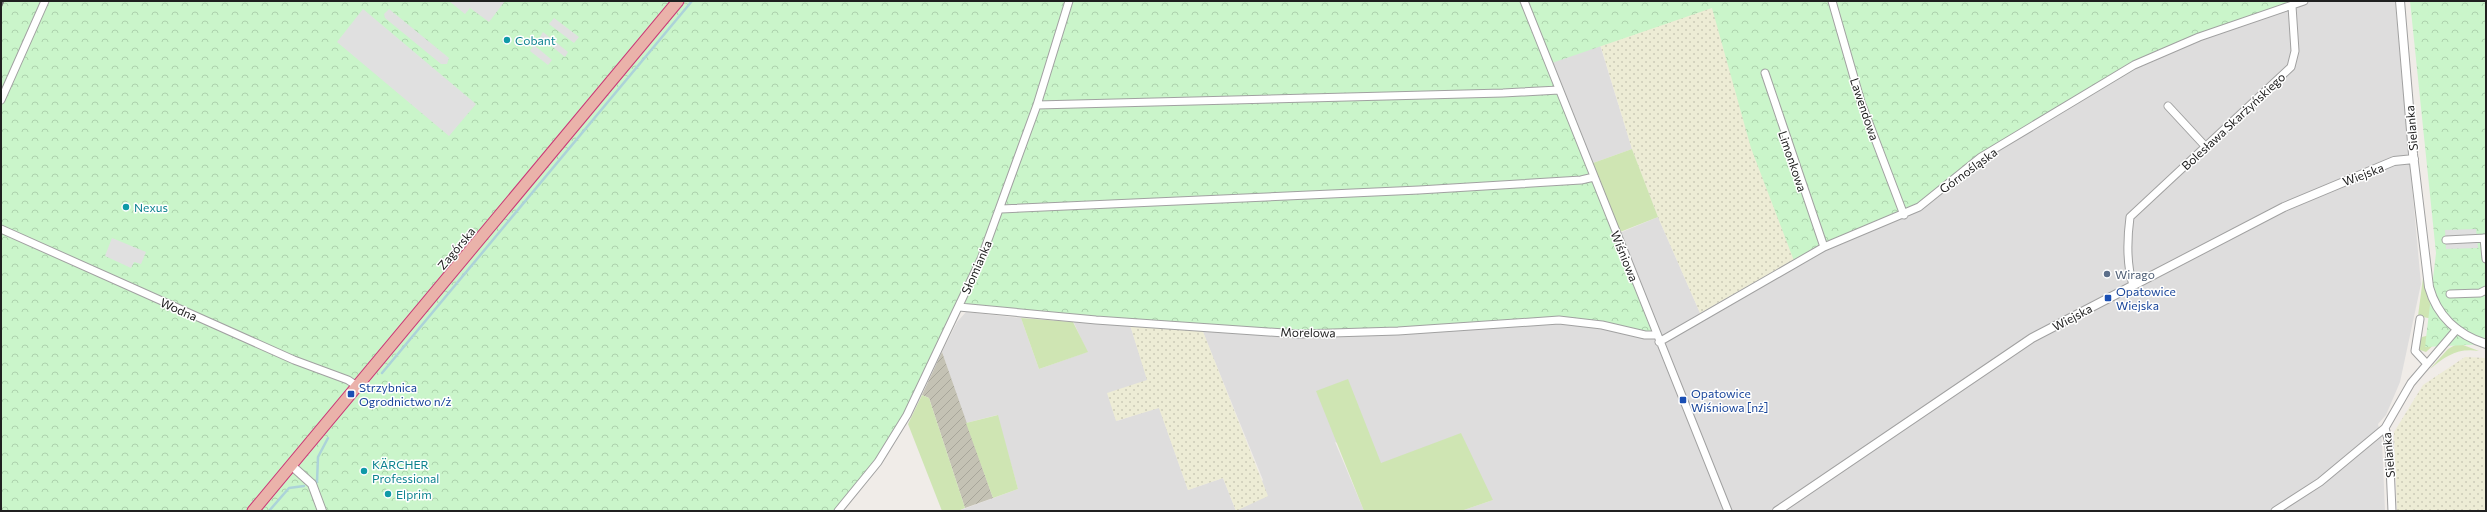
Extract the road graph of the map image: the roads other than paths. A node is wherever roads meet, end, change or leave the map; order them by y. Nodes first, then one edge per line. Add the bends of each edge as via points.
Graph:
1 (45, 1) edge
2 (678, 1) edge
3 (1069, 1) edge
4 (1524, 1) edge
5 (1832, 1) edge
6 (2304, 1) edge
7 (2400, 1) edge
8 (2292, 6) junction
9 (1764, 73) dead end
10 (1559, 90) junction
11 (1, 100) edge
12 (1037, 105) junction
13 (2168, 106) dead end
14 (2206, 147) junction
15 (2414, 159) junction
16 (1594, 177) junction
17 (1001, 209) junction
18 (1904, 215) junction
19 (1, 229) edge
20 (2485, 238) edge
21 (2446, 240) dead end
22 (1824, 247) junction
23 (2486, 259) edge
24 (2133, 285) junction
25 (2486, 290) edge
26 (2450, 294) dead end
27 (959, 307) junction
28 (2420, 319) dead end
29 (2457, 329) junction
30 (1658, 339) junction
31 (2486, 344) edge
32 (2428, 364) junction
33 (357, 386) junction
34 (2385, 428) junction
35 (292, 466) junction
36 (253, 511) edge
37 (322, 511) edge
38 (838, 511) edge
39 (1728, 511) edge
40 (1778, 511) edge
41 (2275, 511) edge
42 (2392, 511) edge

1 - 11 street
2 - 33 highway, Zagórska
3 - 12 street, Słomianka
4 - 10 street, Wiśniowa
5 - 18 street, Lawendowa via 1861,102
6 - 8 street, Górnośląska
7 - 15 street, Sielanka
8 - 14 street, Bolesława Skarżyńskiego via 2295,51 2291,67
8 - 18 street, Górnośląska via 2200,37 2134,64 2019,136 1990,151 1919,207
9 - 22 street, Limonkowa
10 - 12 street
10 - 16 street, Wiśniowa
12 - 17 street, Słomianka
13 - 14 street
14 - 24 street, Bolesława Skarżyńskiego via 2130,217 2127,238 2129,274
15 - 24 street, Wiejska via 2394,161 2317,192
15 - 29 street, Sielanka via 2432,297 2447,322
16 - 17 street via 1581,180 1419,190
16 - 30 street, Wiśniowa
17 - 27 street, Słomianka
18 - 22 street, Górnośląska
19 - 33 street, Wodna
20 - 21 street
20 - 23 street
22 - 30 street, Górnośląska
24 - 40 street, Wiejska via 2032,338
25 - 26 street via 2480,293
27 - 30 street, Morelowa via 1096,320 1300,334 1398,332 1559,320 1602,325
27 - 38 street, Słomianka via 894,439
28 - 32 street via 2415,351
29 - 31 street, Sielanka
29 - 32 street, Sielanka
30 - 39 street, Wiśniowa
32 - 34 street, Sielanka via 2406,390
33 - 35 highway, Zagórska
34 - 41 street via 2320,482
34 - 42 street, Sielanka via 2389,443
35 - 36 highway, Zagórska
35 - 37 street via 312,484

